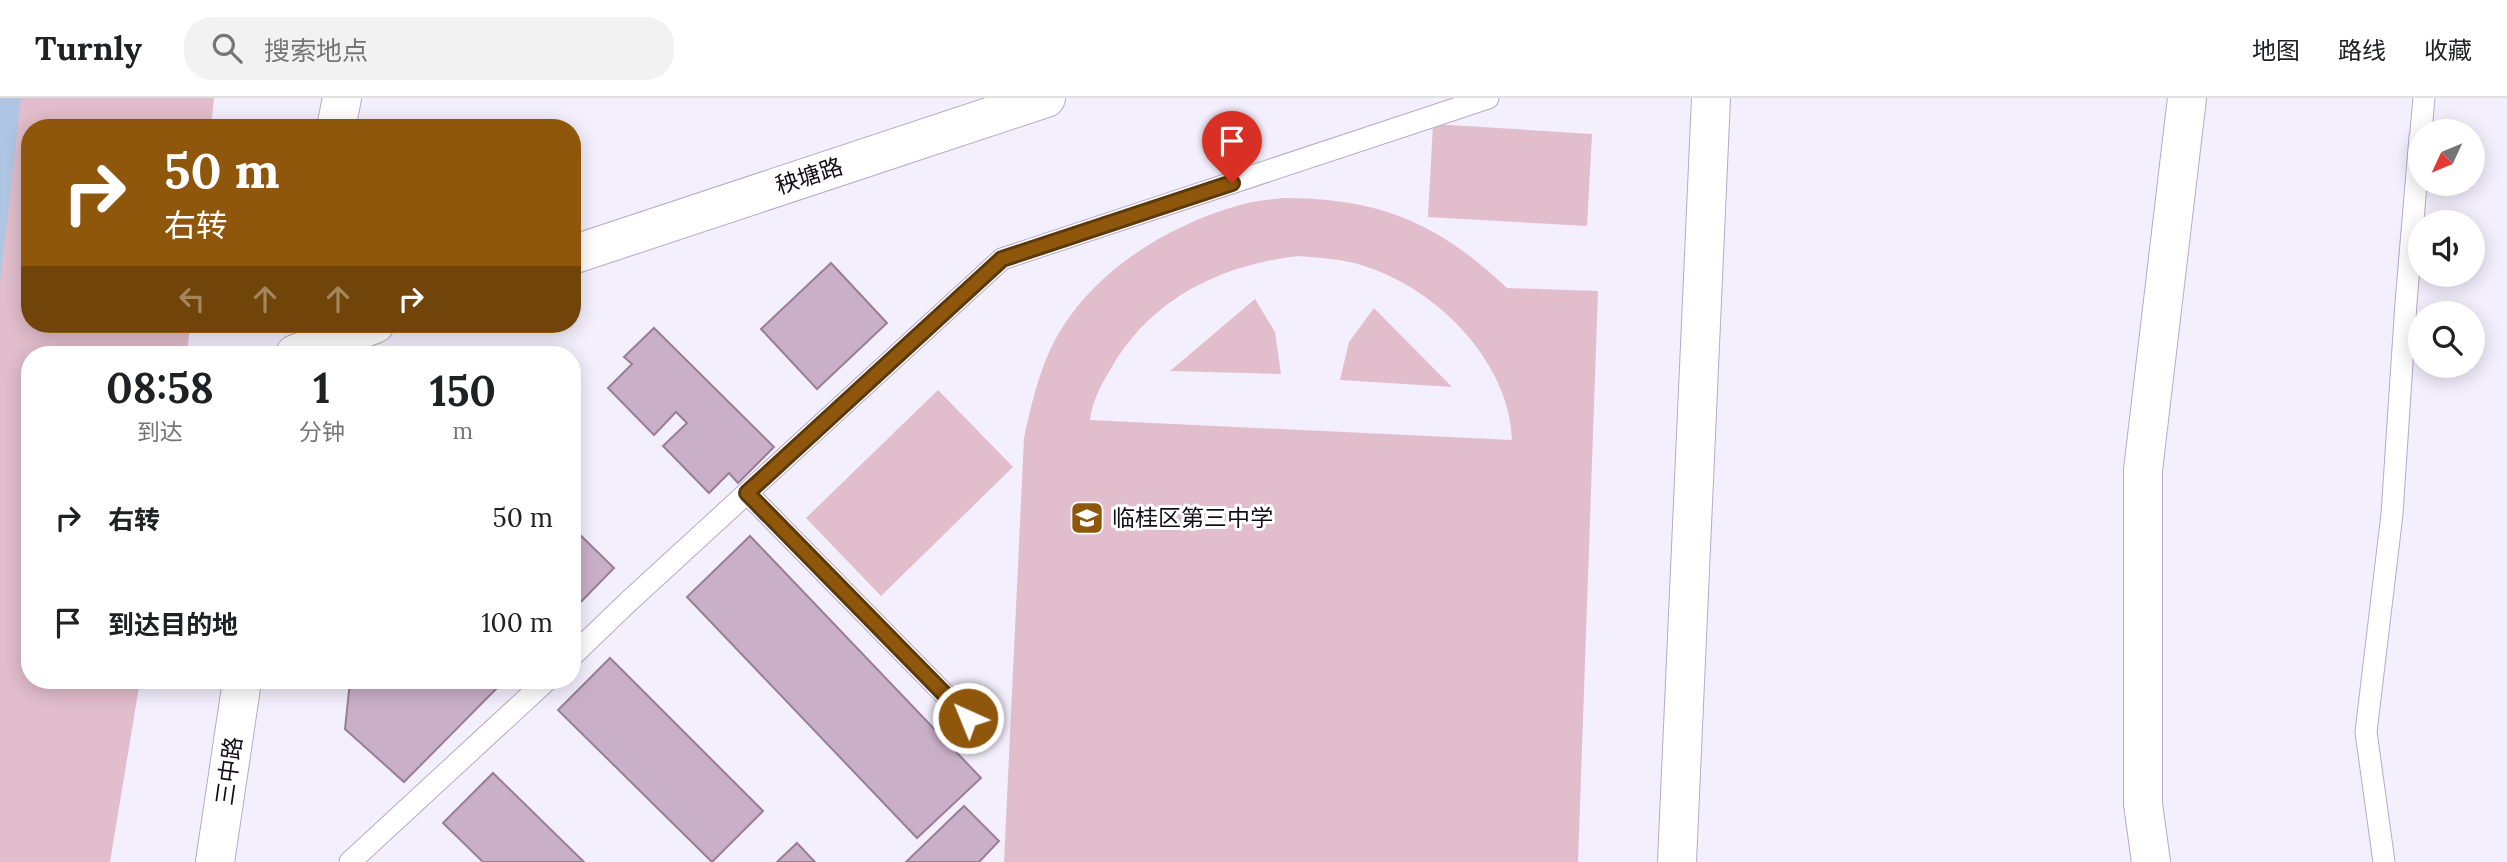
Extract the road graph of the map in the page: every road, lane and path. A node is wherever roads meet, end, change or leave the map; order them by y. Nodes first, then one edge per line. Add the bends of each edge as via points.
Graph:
1 (342, 98) edge
2 (1046, 98) edge
3 (1488, 98) edge
4 (1712, 98) edge
5 (2187, 98) edge
6 (2424, 98) edge
7 (338, 119) edge
8 (2422, 119) edge
9 (2415, 196) edge
10 (581, 252) edge
11 (340, 333) edge
12 (297, 344) edge
13 (747, 493) junction
14 (581, 648) edge
15 (241, 689) edge
16 (538, 689) edge
17 (968, 718) dead end
18 (215, 862) edge
19 (350, 862) edge
20 (1678, 862) edge
21 (2151, 862) edge
22 (2384, 862) edge

1 - 7 main road
2 - 10 main road, 秧塘路
3 - 13 lane via 1002,259
4 - 20 main road
5 - 21 main road via 2143,470 2143,804
6 - 8 lane
9 - 22 lane via 2392,514 2365,732
11 - 12 main road
13 - 14 lane
13 - 17 lane
15 - 18 main road, 三中路
16 - 19 lane

